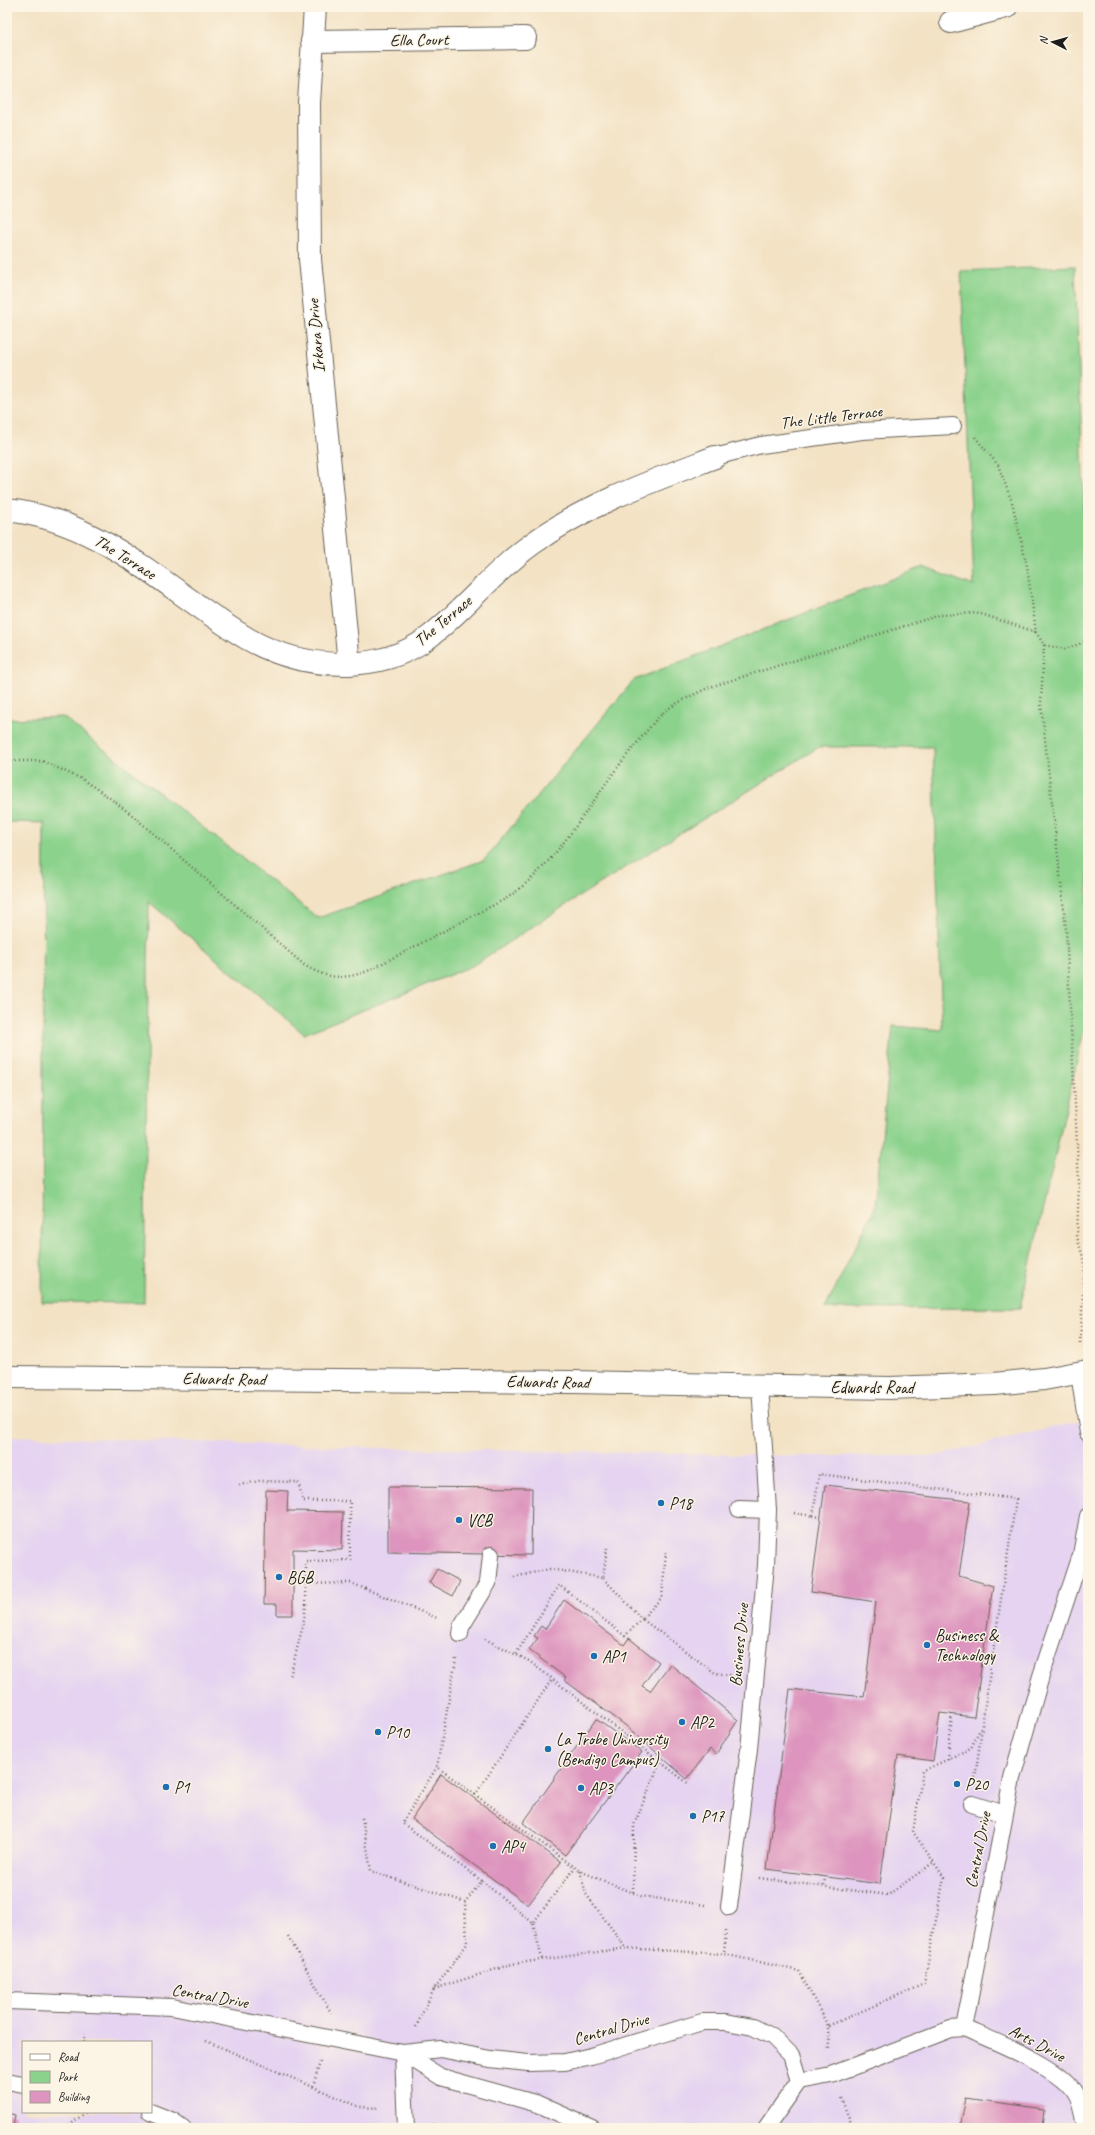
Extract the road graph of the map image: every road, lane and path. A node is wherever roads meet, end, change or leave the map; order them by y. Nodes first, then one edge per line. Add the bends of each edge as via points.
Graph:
1 (315, 7) edge
2 (1006, 7) edge
3 (951, 22) dead end
4 (525, 38) dead end
5 (312, 41) junction
6 (953, 426) joint
7 (715, 457) joint
8 (7, 510) edge
9 (1036, 632) junction
10 (1088, 641) edge
11 (1044, 645) junction
12 (349, 664) junction
13 (7, 761) edge
14 (1087, 1264) edge
15 (1079, 1350) dead end
16 (1084, 1372) edge
17 (7, 1377) edge
18 (760, 1385) junction
19 (1088, 1433) edge
20 (239, 1485) dead end
21 (739, 1508) dead end
22 (768, 1510) junction
23 (813, 1516) junction
24 (1088, 1516) edge
25 (821, 1517) dead end
26 (607, 1548) dead end
27 (666, 1552) dead end
28 (491, 1554) dead end
29 (1085, 1555) edge
30 (603, 1578) junction
31 (488, 1583) junction
32 (306, 1584) junction
33 (642, 1619) junction
34 (461, 1631) junction
35 (516, 1654) junction
36 (290, 1677) dead end
37 (552, 1679) junction
38 (755, 1679) junction
39 (952, 1714) dead end
40 (982, 1725) junction
41 (948, 1759) junction
42 (660, 1762) junction
43 (437, 1767) junction
44 (689, 1784) dead end
45 (475, 1795) junction
46 (972, 1804) joint
47 (1004, 1814) junction
48 (362, 1818) dead end
49 (934, 1862) junction
50 (575, 1867) junction
51 (580, 1871) junction
52 (732, 1874) junction
53 (825, 1877) dead end
54 (482, 1881) junction
55 (824, 1885) junction
56 (633, 1892) junction
57 (464, 1902) junction
58 (728, 1906) junction
59 (533, 1923) junction
60 (626, 1948) junction
61 (724, 1954) junction
62 (542, 1959) junction
63 (434, 1988) junction
64 (7, 2001) edge
65 (828, 2026) junction
66 (964, 2028) junction
67 (85, 2034) dead end
68 (199, 2038) dead end
69 (84, 2041) edge
70 (403, 2053) junction
71 (831, 2075) junction
72 (7, 2081) edge
73 (799, 2081) junction
74 (22, 2084) edge
75 (85, 2113) edge
76 (152, 2113) edge
77 (405, 2120) edge
78 (66, 2128) edge
79 (184, 2128) edge
80 (438, 2128) edge
81 (592, 2128) edge
82 (766, 2128) edge
83 (853, 2128) edge
84 (1084, 2128) edge

1 - 5 street, Irkara Drive
2 - 3 street
4 - 5 street, Ella Court
5 - 12 street, Irkara Drive via 309,103 310,259
6 - 7 lane, The Little Terrace via 862,431 761,445
6 - 9 path via 969,432 998,465 1012,502 1024,552
7 - 12 street, The Terrace via 638,486 555,529 508,562 443,625 412,647 377,660
8 - 12 street, The Terrace via 58,522 96,538 138,562 227,625 270,650 310,662
9 - 11 path
9 - 13 path via 978,613 940,615 710,687 686,698 664,712 637,742 553,854 523,887 507,898 355,976 330,976 304,965 132,815 82,779 42,761
10 - 11 path via 1065,649
11 - 14 path via 1041,702 1066,929 1079,1183 1076,1237
14 - 15 path
16 - 18 street, Edwards Road via 1044,1379 948,1387
16 - 19 lane
17 - 18 street, Edwards Road
18 - 22 lane, Business Drive
20 - 32 path via 259,1481 298,1482 303,1501 350,1501 350,1560 306,1561
21 - 22 lane
22 - 23 path
22 - 38 lane, Business Drive via 766,1564
23 - 25 path
23 - 40 path via 819,1474 1016,1499
24 - 29 lane, Central Drive
26 - 30 path
27 - 33 path via 662,1597
28 - 31 lane
29 - 47 lane, Central Drive via 1041,1676
30 - 31 path via 550,1569
30 - 33 path
31 - 34 lane
32 - 34 path via 351,1583
32 - 36 path via 304,1625
33 - 35 path via 625,1636 559,1585
33 - 38 path via 715,1673
34 - 35 path
34 - 43 path
35 - 37 path
37 - 42 path
37 - 45 path
38 - 52 lane, Business Drive via 749,1749
39 - 41 path
40 - 41 path via 971,1748
40 - 46 path
41 - 49 path via 923,1771 913,1832
42 - 44 path
42 - 56 path via 634,1824
43 - 45 path
43 - 54 path via 402,1823
45 - 50 path
46 - 47 lane
47 - 66 lane, Central Drive
48 - 57 path via 371,1871
49 - 55 path via 888,1895
49 - 65 path via 944,1877 924,1984
50 - 51 path
50 - 59 path
51 - 56 path
51 - 60 path via 586,1894
52 - 55 path
52 - 58 lane, Business Drive
53 - 55 path
54 - 57 path
54 - 59 path
56 - 58 path via 684,1903
57 - 63 path via 467,1944
58 - 61 path
59 - 62 path
60 - 61 path
60 - 62 path
61 - 65 path via 799,1971
62 - 63 path via 512,1964
63 - 70 path
64 - 70 lane, Central Drive via 172,2007
65 - 71 path
66 - 71 lane via 951,2029
66 - 84 lane, Arts Drive via 1048,2067 1062,2077 1074,2090 1082,2112
67 - 69 path
68 - 77 path via 360,2107 389,2108
70 - 73 lane, Central Drive via 441,2050 513,2062 565,2062 702,2022 726,2022 753,2027 773,2037 790,2055
70 - 77 lane
70 - 81 lane, Central Drive via 441,2077 538,2104
71 - 73 lane
71 - 83 path
72 - 74 lane
73 - 82 lane
75 - 78 path
76 - 79 lane
77 - 80 path

